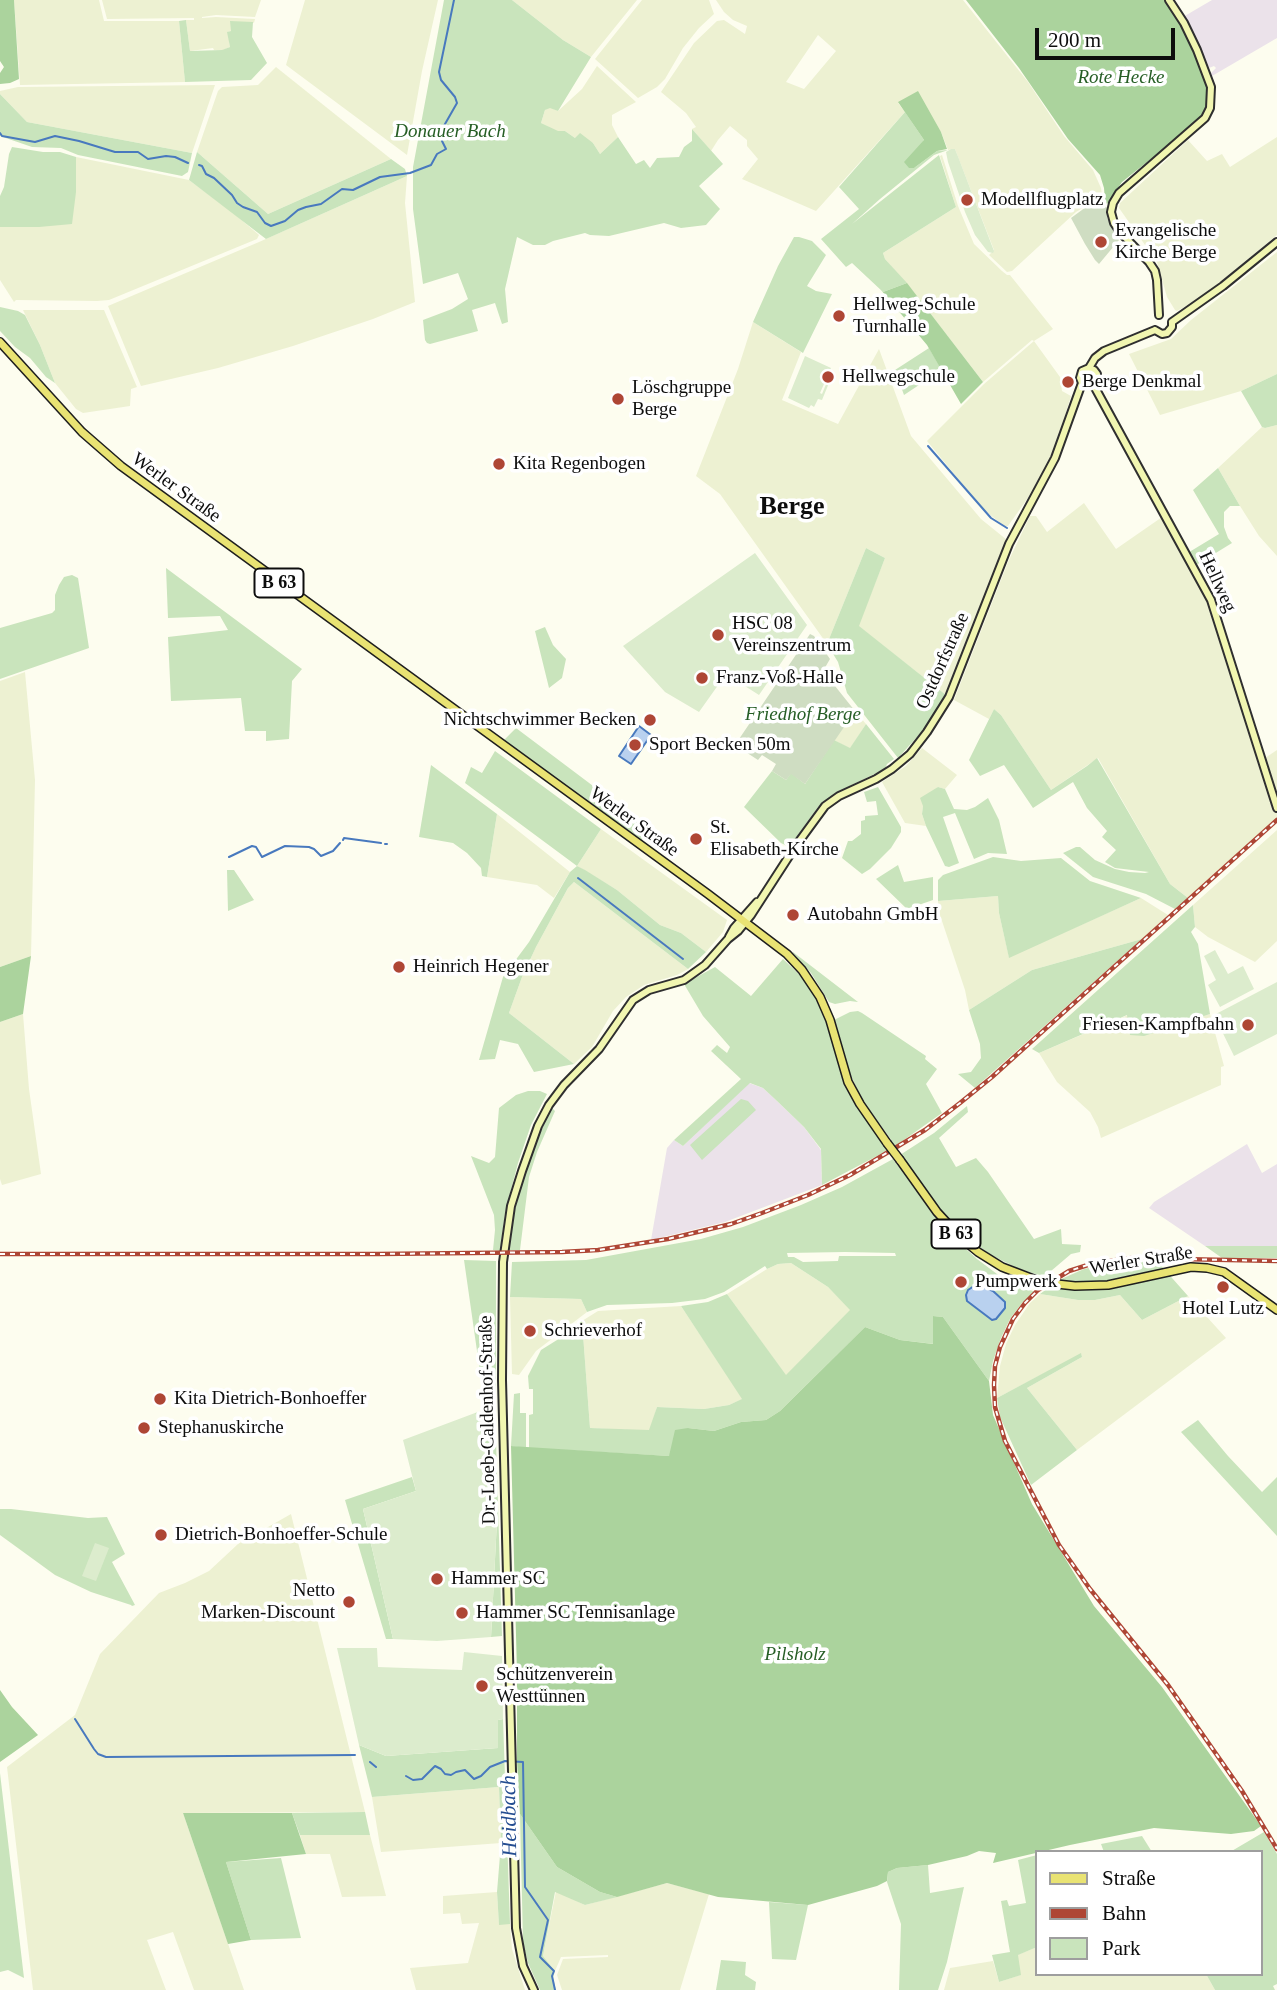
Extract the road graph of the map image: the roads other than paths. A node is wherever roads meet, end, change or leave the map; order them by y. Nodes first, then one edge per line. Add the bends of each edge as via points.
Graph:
1 (1169, 0) edge
2 (1277, 243) edge
3 (1159, 315) junction
4 (1172, 322) junction
5 (1155, 330) junction
6 (0, 342) edge
7 (1089, 368) junction
8 (1082, 383) junction
9 (1093, 384) junction
10 (1277, 808) edge
11 (743, 921) junction
12 (1277, 1310) edge
13 (534, 1990) edge

1 - 3 street via 1197,50 1210,87 1210,108 1205,118 1119,194 1111,212 1120,232 1155,271
2 - 4 street
3 - 4 street
3 - 5 street
4 - 5 street via 1167,333
5 - 7 street via 1108,348
6 - 11 main road, Werler Straße / B 63 via 113,460
7 - 8 street via 1080,373
7 - 9 street via 1097,374
8 - 9 street
8 - 11 street, Ostdorfstraße via 1055,458 1009,544 940,714 900,764 825,806
9 - 10 street, Hellweg via 1211,600
11 - 12 main road, Werler Straße / B 63, bridge via 787,954 817,991 860,1104 945,1222 978,1252 1036,1280 1075,1286 1100,1286 1191,1267 1213,1268
11 - 13 street, Dr.-Loeb-Caldenhof-Straße via 692,976 649,990 628,1006 599,1049 548,1107 512,1206 503,1262 502,1336 516,1928 523,1966

